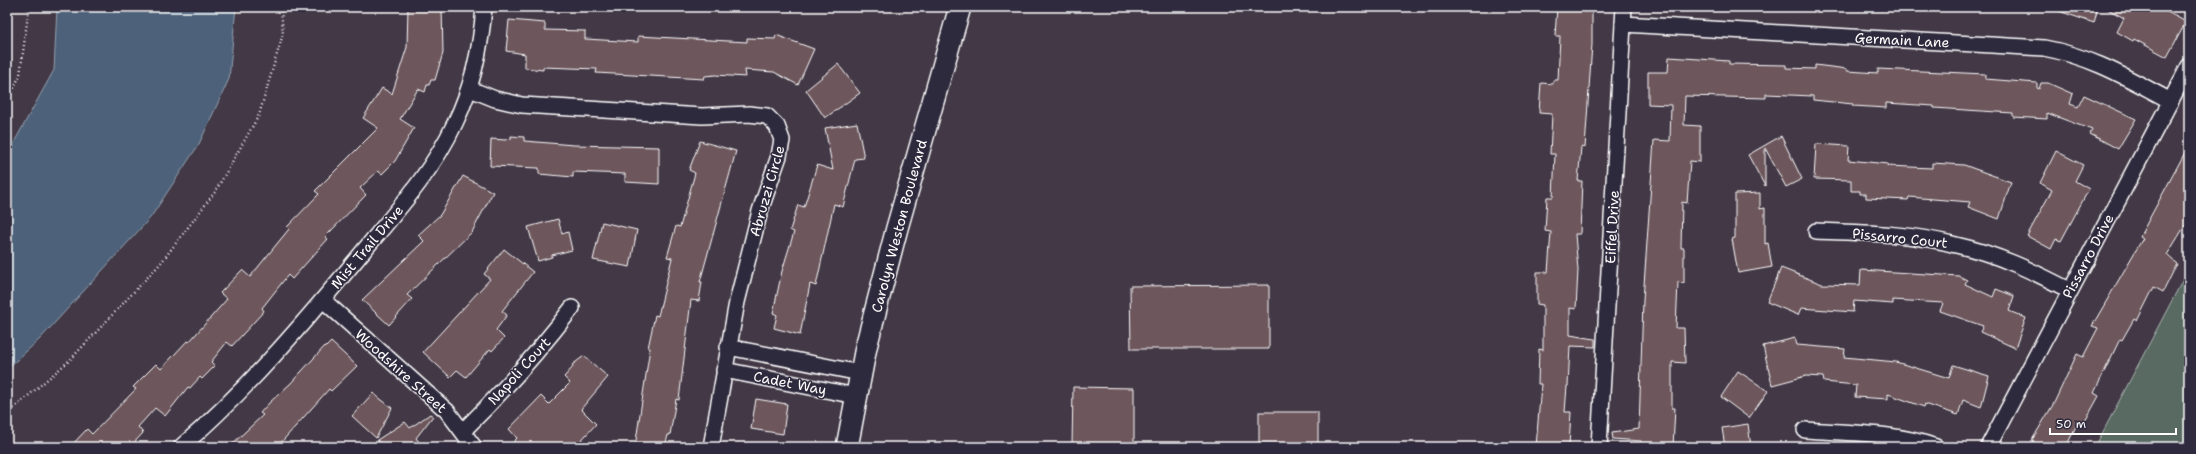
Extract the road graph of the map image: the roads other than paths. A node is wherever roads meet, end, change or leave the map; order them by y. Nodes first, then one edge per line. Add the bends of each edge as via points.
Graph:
1 (484, 7) edge
2 (960, 7) edge
3 (1624, 7) edge
4 (1623, 24) junction
5 (2189, 66) edge
6 (470, 89) junction
7 (2170, 101) junction
8 (1816, 231) dead end
9 (2070, 290) junction
10 (323, 300) junction
11 (572, 308) dead end
12 (728, 347) junction
13 (724, 370) junction
14 (860, 373) junction
15 (856, 396) junction
16 (463, 430) junction
17 (1805, 430) dead end
18 (181, 447) edge
19 (474, 447) edge
20 (710, 447) edge
21 (847, 447) edge
22 (1599, 447) edge
23 (1936, 447) edge
24 (1988, 447) edge

1 - 6 street, Mist Trail Drive via 483,29
2 - 14 street, Carolyn Weston Boulevard via 897,228
3 - 4 street, Eiffel Drive
4 - 7 street, Germain Lane via 2044,48 2071,53 2099,63
4 - 22 street, Eiffel Drive
5 - 7 street, Pissarro Drive
6 - 10 street, Mist Trail Drive via 437,158
6 - 12 street, Abruzzi Circle via 495,99 522,105 702,116 749,114 767,116 777,126 782,140 779,156 760,211
7 - 9 street, Pissarro Drive
8 - 9 street, Pissarro Court via 1902,236 1955,244 2029,269
9 - 24 street, Pissarro Drive
10 - 16 street, Woodshire Street via 447,411
10 - 18 street, Mist Trail Drive via 215,418
11 - 16 street, Napoli Court via 538,352
12 - 13 street, Abruzzi Circle
12 - 14 street, Cadet Way
13 - 15 street, Cadet Way
13 - 20 street, Abruzzi Circle
14 - 15 street, Carolyn Weston Boulevard
15 - 21 street, Carolyn Weston Boulevard
16 - 19 street, Woodshire Street
17 - 23 street via 1893,436

